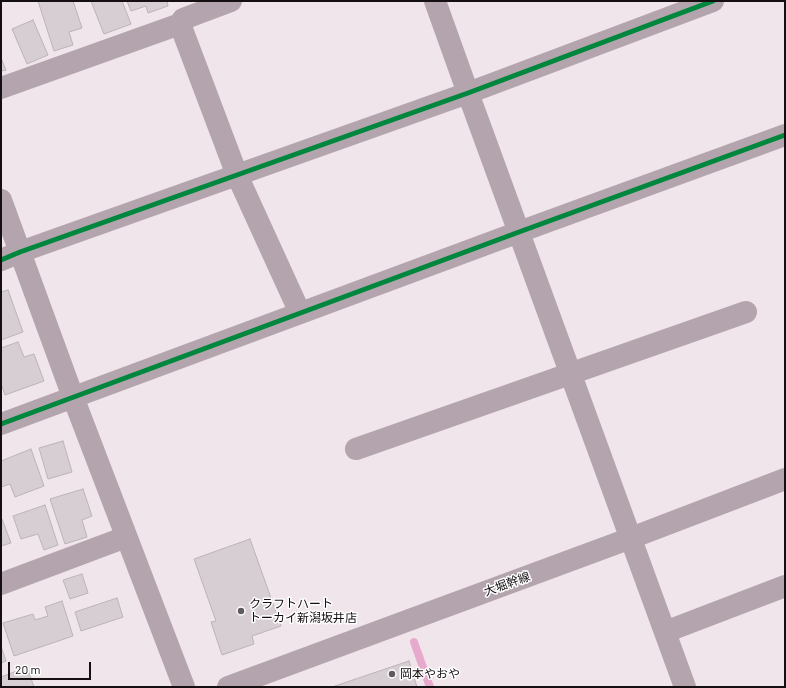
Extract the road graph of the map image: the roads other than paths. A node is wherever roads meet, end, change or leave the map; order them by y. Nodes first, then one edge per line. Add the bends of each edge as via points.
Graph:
1 (232, 1) edge
2 (435, 1) edge
3 (713, 1) edge
4 (180, 14) edge
5 (1, 88) edge
6 (468, 93) junction
7 (785, 135) edge
8 (237, 175) junction
9 (1, 200) edge
10 (519, 232) junction
11 (11, 256) edge
12 (746, 312) dead end
13 (300, 313) junction
14 (571, 374) junction
15 (73, 397) junction
16 (1, 424) edge
17 (356, 449) dead end
18 (785, 479) edge
19 (126, 537) junction
20 (631, 538) junction
21 (1, 584) edge
22 (785, 586) edge
23 (665, 632) junction
24 (184, 687) edge
25 (228, 687) edge
26 (685, 687) edge

1 - 4 street
2 - 6 street
3 - 6 street
4 - 5 street
4 - 8 street
6 - 8 street
6 - 10 street
7 - 10 street
8 - 11 street
8 - 13 street
9 - 11 street
10 - 13 street
10 - 14 street
11 - 15 street
12 - 14 street
13 - 15 street
14 - 17 street
14 - 20 street
15 - 16 street
15 - 19 street
18 - 20 street, 大堀幹線
19 - 21 street
19 - 24 street
20 - 23 street
20 - 25 street, 大堀幹線
22 - 23 street
23 - 26 street

